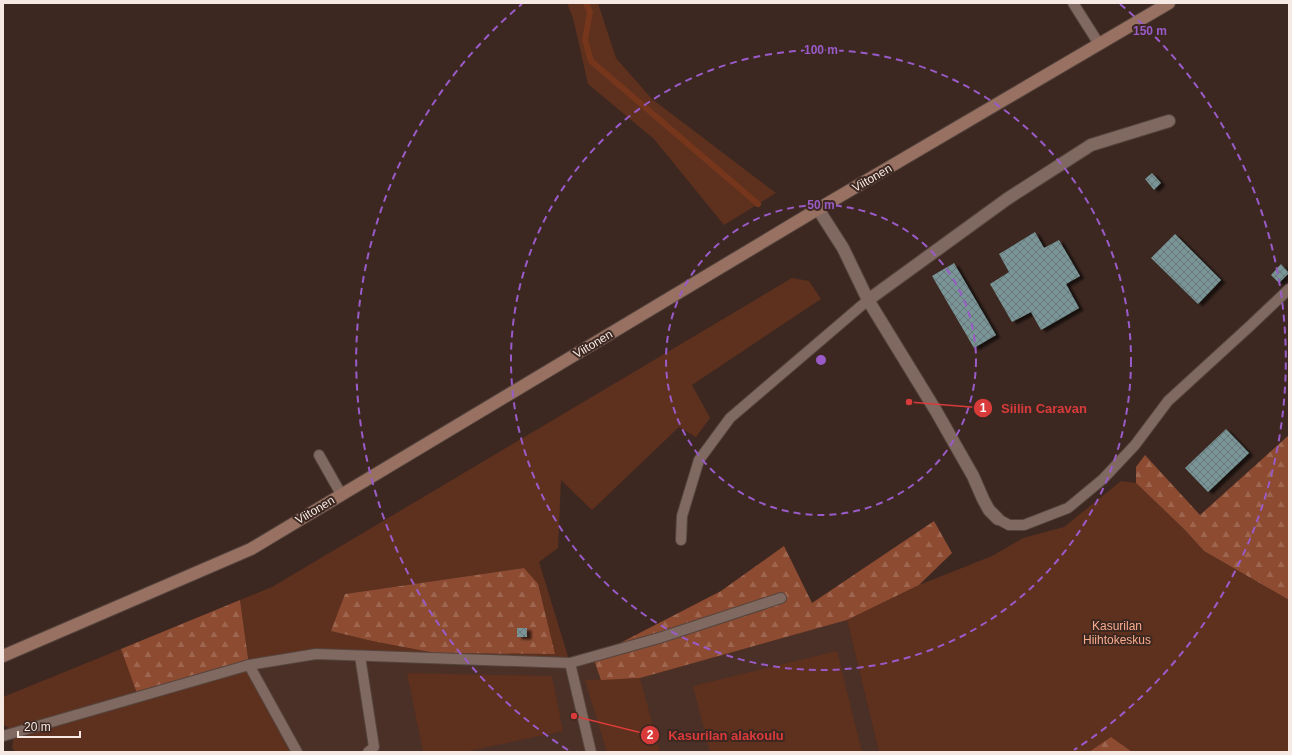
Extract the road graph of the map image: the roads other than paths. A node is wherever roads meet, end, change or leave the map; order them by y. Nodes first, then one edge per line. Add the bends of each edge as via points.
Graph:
1 (1073, 3) edge
2 (1169, 3) edge
3 (1099, 44) junction
4 (1169, 121) dead end
5 (818, 209) junction
6 (1289, 289) edge
7 (868, 300) junction
8 (319, 455) dead end
9 (341, 494) junction
10 (998, 519) joint
11 (681, 540) dead end
12 (781, 598) dead end
13 (3, 656) edge
14 (360, 656) junction
15 (570, 663) junction
16 (250, 665) junction
17 (3, 736) edge
18 (297, 752) edge
19 (368, 752) edge
20 (591, 752) edge

1 - 3 lane
2 - 3 main road, Viitonen
3 - 5 main road, Viitonen
4 - 7 street via 1091,145 1007,199
5 - 7 street via 843,248
5 - 9 main road, Viitonen
6 - 10 lane via 1168,401 1135,445 1103,479 1068,508 1024,525 1009,525
7 - 10 street via 936,411 973,476 983,499
7 - 11 lane via 730,418 699,460 682,516
8 - 9 lane
9 - 13 main road, Viitonen via 251,548
12 - 15 lane via 659,638
14 - 15 lane
14 - 16 lane via 316,654
14 - 19 lane via 374,747
15 - 20 lane
16 - 17 lane
16 - 18 lane

